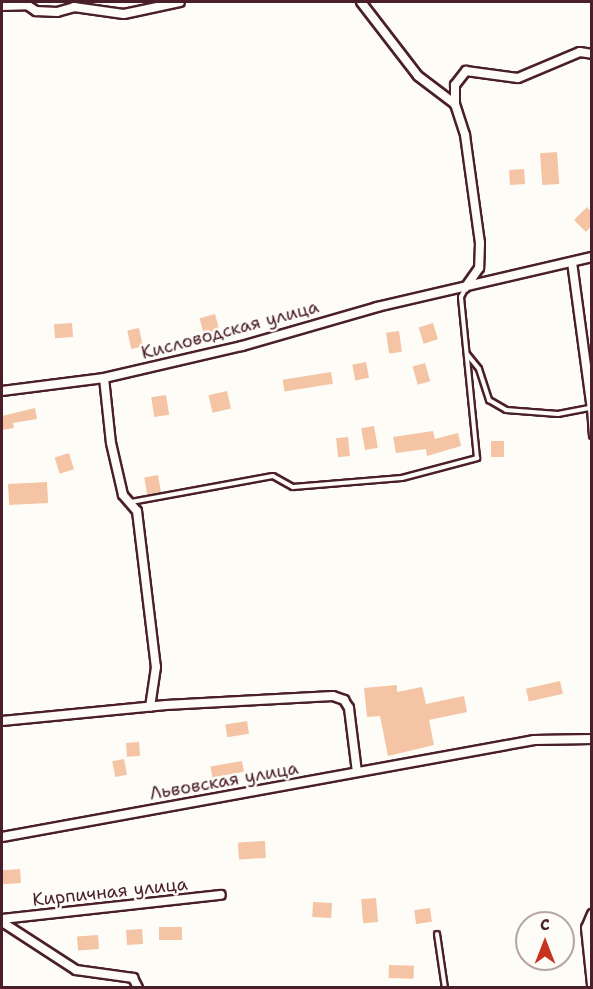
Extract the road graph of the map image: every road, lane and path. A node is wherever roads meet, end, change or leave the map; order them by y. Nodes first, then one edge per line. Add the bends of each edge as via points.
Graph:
1 (180, 2) edge
2 (361, 2) edge
3 (27, 3) edge
4 (2, 6) edge
5 (591, 54) edge
6 (455, 104) junction
7 (591, 257) edge
8 (572, 262) junction
9 (465, 288) junction
10 (466, 354) junction
11 (104, 378) junction
12 (2, 391) edge
13 (591, 409) edge
14 (591, 436) edge
15 (130, 502) junction
16 (150, 707) junction
17 (2, 721) edge
18 (591, 740) edge
19 (357, 772) junction
20 (2, 837) edge
21 (221, 895) dead end
22 (591, 914) edge
23 (2, 921) edge
24 (437, 934) dead end
25 (591, 985) edge
26 (138, 987) edge
27 (445, 987) edge

1 - 3 street via 124,14 74,7 57,12 36,11
2 - 6 street via 418,76
3 - 4 street
5 - 6 street via 580,52 518,78 466,71 455,85
6 - 9 street via 465,135 480,243 479,268
7 - 8 street, Кисловодская улица
8 - 9 street, Кисловодская улица
8 - 13 street
9 - 10 lane via 461,297
9 - 11 street, Кисловодская улица
10 - 13 lane via 479,369 489,400 506,410 558,414
10 - 15 lane via 479,450 477,458 470,462 402,478 293,487 273,476 260,477
11 - 12 street, Кисловодская улица
11 - 15 street via 111,443 123,495
13 - 14 lane
15 - 16 street via 138,511 156,667
16 - 17 street
16 - 19 street via 333,696 344,700 349,708
18 - 19 street, Львовская улица via 534,740
19 - 20 street, Львовская улица
21 - 23 street, Кирпичная улица
22 - 25 street via 586,928
23 - 26 street via 76,970 134,978
24 - 27 lane

